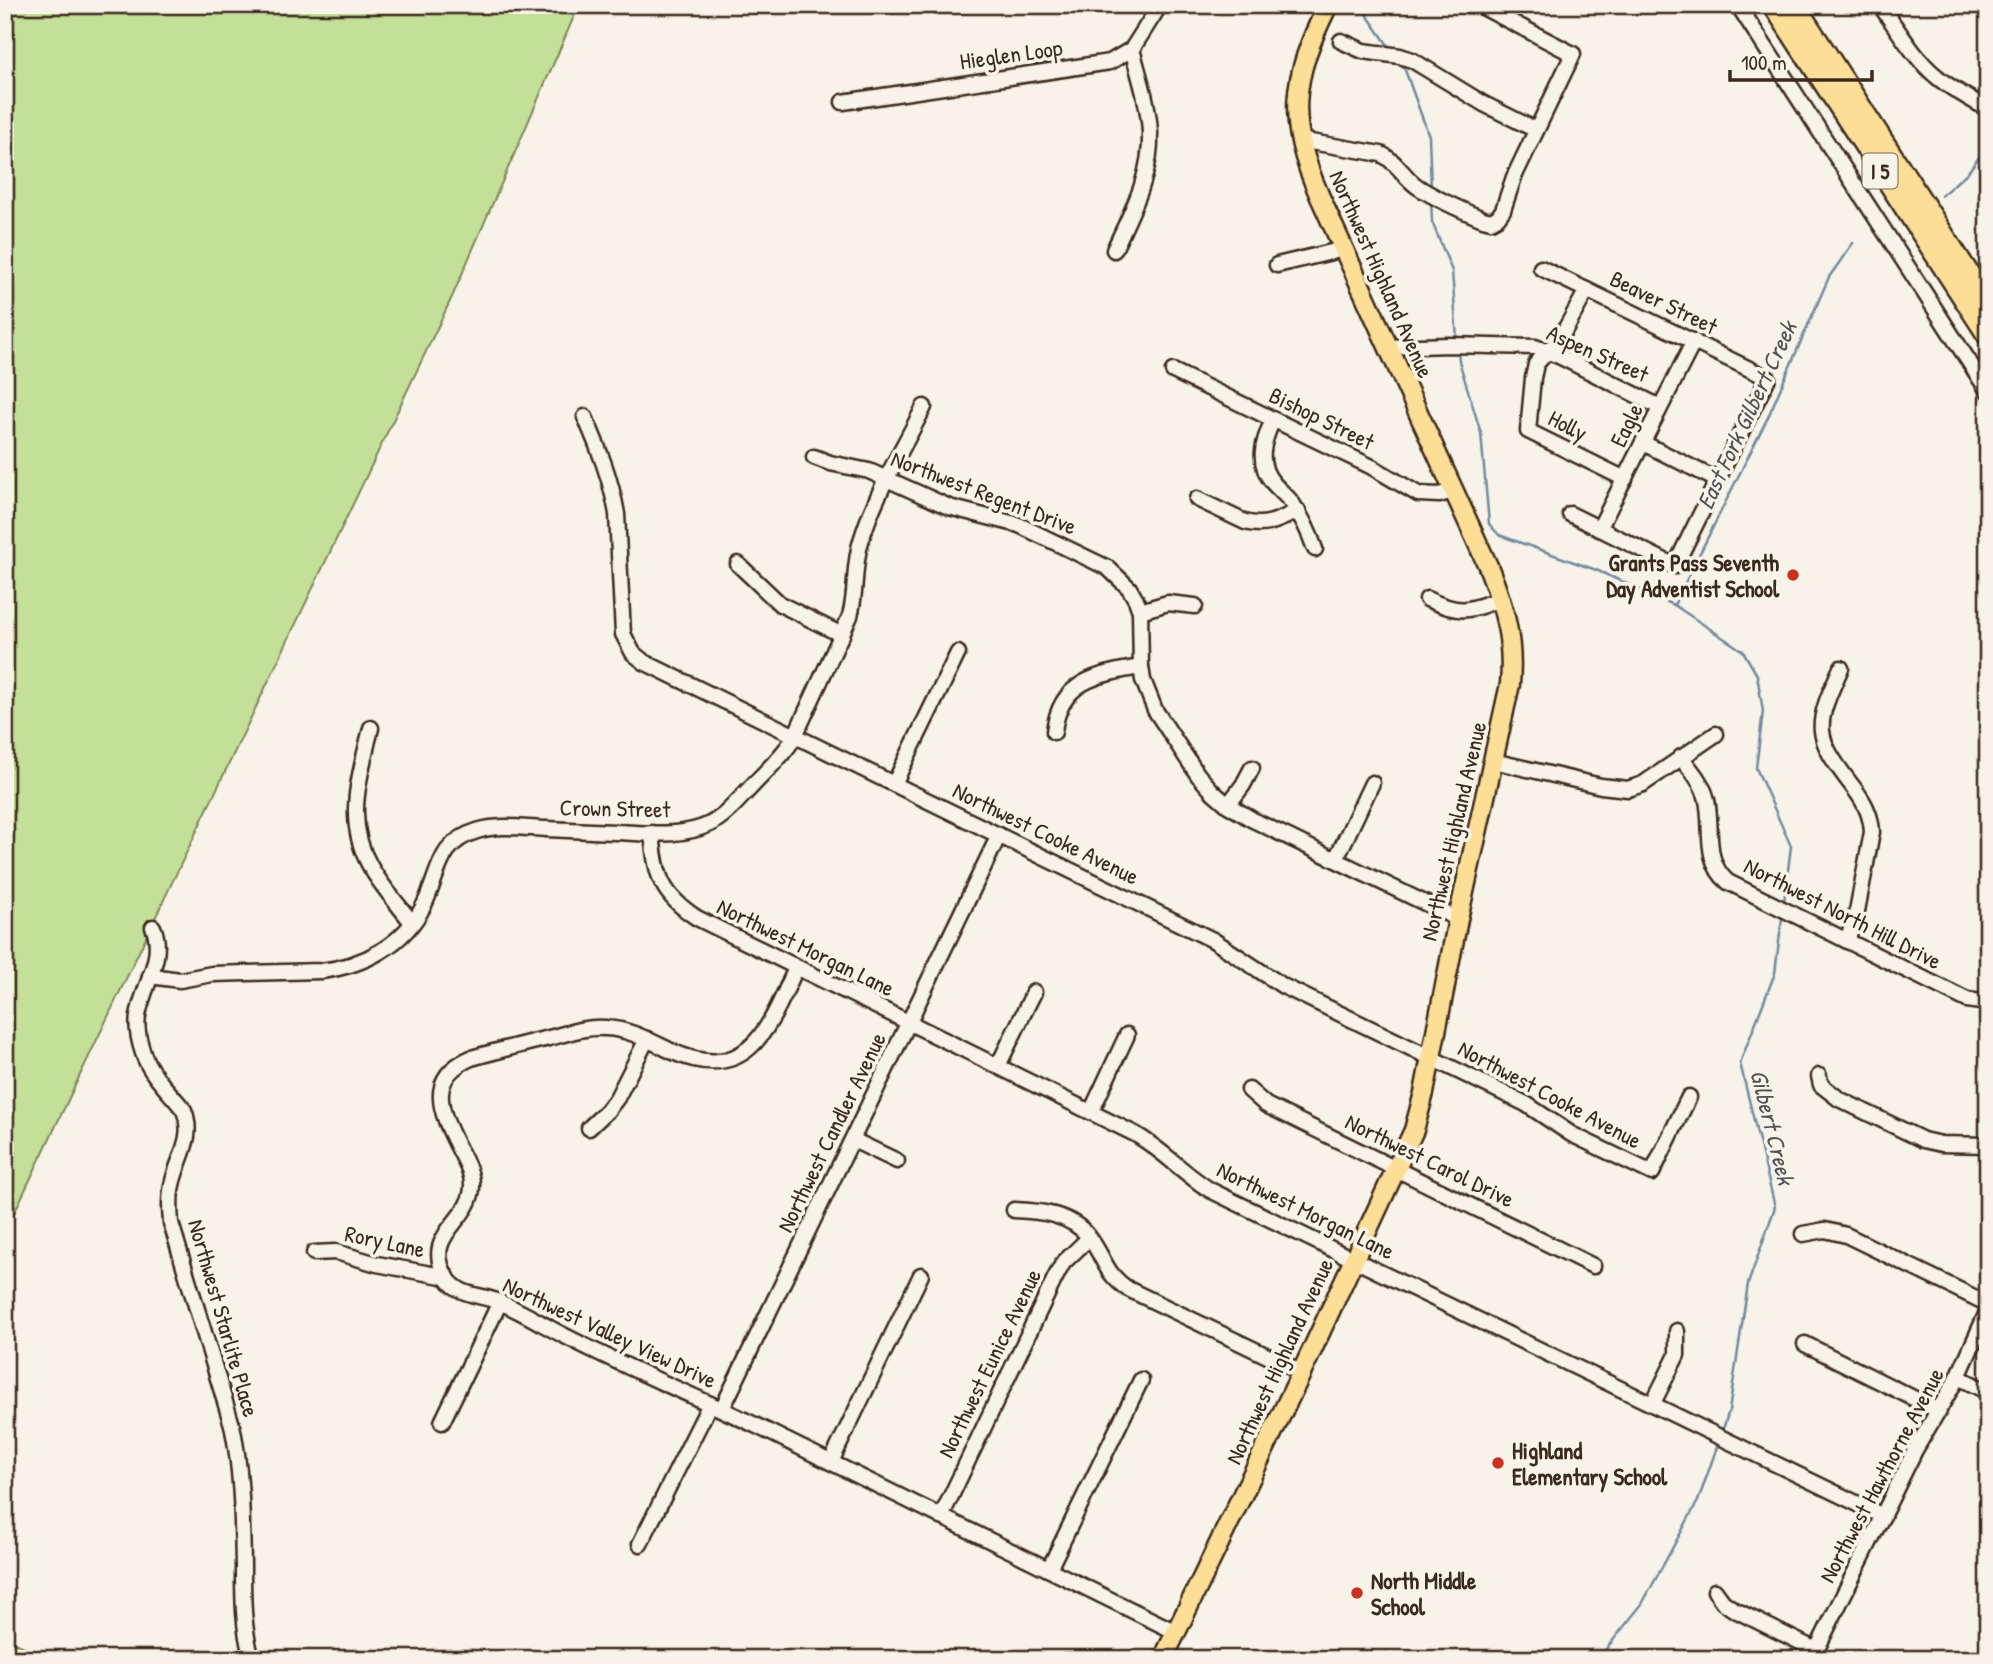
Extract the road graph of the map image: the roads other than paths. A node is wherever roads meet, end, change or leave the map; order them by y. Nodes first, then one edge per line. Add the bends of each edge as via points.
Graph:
1 (1160, 5) edge
2 (1328, 5) edge
3 (1479, 5) edge
4 (1738, 5) edge
5 (1773, 5) edge
6 (1795, 5) edge
7 (1880, 5) edge
8 (1341, 41) dead end
9 (1132, 49) junction
10 (843, 102) dead end
11 (1988, 109) edge
12 (1536, 130) junction
13 (1299, 140) junction
14 (1344, 249) junction
15 (1114, 250) dead end
16 (1277, 265) dead end
17 (1541, 268) dead end
18 (1587, 290) junction
19 (1988, 303) edge
20 (1988, 336) edge
21 (1694, 341) junction
22 (1389, 347) junction
23 (1547, 351) junction
24 (1173, 370) dead end
25 (1988, 391) edge
26 (924, 407) dead end
27 (1660, 407) junction
28 (585, 417) dead end
29 (1273, 420) junction
30 (1643, 443) junction
31 (814, 457) dead end
32 (888, 479) junction
33 (1625, 479) junction
34 (1717, 480) junction
35 (1453, 491) junction
36 (1197, 499) dead end
37 (1297, 511) junction
38 (1570, 514) dead end
39 (1599, 529) junction
40 (1315, 549) dead end
41 (738, 564) dead end
42 (1501, 598) junction
43 (1427, 599) dead end
44 (1195, 606) dead end
45 (1140, 611) junction
46 (842, 635) junction
47 (958, 653) dead end
48 (1140, 667) junction
49 (1841, 668) dead end
50 (371, 728) dead end
51 (1054, 732) dead end
52 (1716, 734) dead end
53 (795, 736) junction
54 (1681, 757) junction
55 (1493, 761) junction
56 (1252, 768) dead end
57 (1372, 783) dead end
58 (894, 784) junction
59 (1228, 805) junction
60 (652, 833) junction
61 (999, 835) junction
62 (1336, 859) junction
63 (1458, 919) junction
64 (412, 923) junction
65 (153, 927) dead end
66 (1847, 941) junction
67 (796, 968) junction
68 (150, 976) junction
69 (1034, 992) dead end
70 (1988, 1003) edge
71 (909, 1023) junction
72 (1127, 1035) dead end
73 (647, 1039) junction
74 (1430, 1057) junction
75 (998, 1066) junction
76 (1819, 1076) dead end
77 (1249, 1090) dead end
78 (1689, 1097) dead end
79 (1091, 1112) junction
80 (589, 1128) dead end
81 (853, 1140) junction
82 (1988, 1145) edge
83 (897, 1161) dead end
84 (1397, 1169) junction
85 (1014, 1210) dead end
86 (1803, 1234) dead end
87 (1089, 1238) junction
88 (314, 1253) dead end
89 (1354, 1259) junction
90 (1593, 1266) dead end
91 (921, 1275) dead end
92 (447, 1277) junction
93 (500, 1302) junction
94 (1988, 1304) edge
95 (1988, 1310) edge
96 (1677, 1331) dead end
97 (1805, 1344) dead end
98 (1301, 1372) junction
99 (1958, 1377) junction
100 (1141, 1380) dead end
101 (1988, 1392) edge
102 (1653, 1403) junction
103 (716, 1407) junction
104 (1939, 1411) junction
105 (442, 1422) dead end
106 (831, 1462) junction
107 (1883, 1516) junction
108 (941, 1517) junction
109 (640, 1544) dead end
110 (1049, 1569) junction
111 (1715, 1591) dead end
112 (1176, 1632) junction
113 (1814, 1654) edge
114 (252, 1659) edge
115 (1163, 1659) edge

1 - 9 street
2 - 13 main road, Northwest Highland Avenue via 1299,76
3 - 12 street via 1573,54
4 - 25 street
5 - 20 highway, I 5
6 - 19 highway, I 5
7 - 11 street via 1934,75
8 - 12 street via 1363,51 1412,60
9 - 10 street, Hieglen Loop via 1098,65
9 - 15 street via 1149,119 1149,152 1139,194
12 - 13 street via 1503,210 1490,221 1418,187 1389,158
13 - 14 main road, Northwest Highland Avenue
14 - 16 street
14 - 22 main road, Northwest Highland Avenue
17 - 18 street, Beaver Street
18 - 21 street, Beaver Street
18 - 23 street via 1561,337
21 - 27 street, Eagle
21 - 34 street, Beaver Street via 1768,378
22 - 23 street, Aspen Street via 1519,346
22 - 35 main road, Northwest Highland Avenue
23 - 27 street, Aspen Street
23 - 33 street, Holly via 1534,369 1528,431
24 - 29 street, Bishop Street
26 - 32 street, Crown Street
27 - 30 street, Eagle
28 - 53 street, Northwest Cooke Avenue via 614,499 621,623 627,644 644,662
29 - 35 street, Bishop Street via 1418,494
29 - 37 street via 1262,445 1263,464
30 - 33 street, Eagle
30 - 34 street
31 - 32 street, Northwest Regent Drive
32 - 45 street, Northwest Regent Drive via 949,507 1019,525 1089,558 1120,579
32 - 46 street, Crown Street via 861,539 854,602
33 - 39 street, Eagle
34 - 39 street via 1675,566
35 - 42 main road, Northwest Highland Avenue
36 - 37 street via 1253,525 1273,524
37 - 40 street
38 - 39 street
41 - 46 street via 780,604
42 - 43 street via 1462,610
42 - 55 main road, Northwest Highland Avenue via 1512,662
44 - 45 street via 1168,603
45 - 48 street
46 - 53 street, Crown Street
47 - 58 street
48 - 51 street via 1103,673 1081,684 1063,702
48 - 59 street via 1148,696 1172,737 1198,775
49 - 66 street via 1822,715 1823,738 1826,750 1868,810 1872,832
50 - 64 street via 356,798 356,824 371,868
52 - 54 street
53 - 58 street, Northwest Cooke Avenue
53 - 60 street, Crown Street via 779,759 713,823 679,833
54 - 55 street via 1628,789
54 - 66 street, Northwest North Hill Drive via 1704,790 1711,855 1721,876
55 - 63 main road, Northwest Highland Avenue
56 - 59 street
57 - 62 street
58 - 61 street, Northwest Cooke Avenue
59 - 62 street
60 - 64 street, Crown Street via 514,828 471,832 445,852 426,902
60 - 67 street, Northwest Morgan Lane via 659,876 675,902 697,918
61 - 71 street, Northwest Candler Avenue
61 - 74 street, Northwest Cooke Avenue via 1213,940 1283,986
62 - 63 street
63 - 74 main road, Northwest Highland Avenue
64 - 68 street, Crown Street via 382,951 337,969 212,974 180,981
65 - 68 street, Northwest Starlite Place via 157,956
66 - 70 street, Northwest North Hill Drive via 1967,1000
67 - 71 street, Northwest Morgan Lane
67 - 73 street via 764,1034 741,1054 701,1061
68 - 114 street, Northwest Starlite Place via 138,1016 138,1037 147,1064 187,1119 188,1137 170,1196 171,1223 237,1446 243,1607
69 - 75 street
71 - 75 street, Northwest Morgan Lane
71 - 81 street, Northwest Candler Avenue
72 - 79 street
73 - 80 street via 617,1098
73 - 92 street via 627,1031 592,1027 471,1058 450,1072 441,1092 443,1117 472,1184 466,1208 442,1240 441,1259
74 - 78 street, Northwest Cooke Avenue via 1653,1173
74 - 84 main road, Northwest Highland Avenue via 1417,1121
75 - 79 street, Northwest Morgan Lane
76 - 82 street via 1821,1085 1839,1099 1923,1140
77 - 84 street, Northwest Carol Drive via 1266,1105
79 - 89 street, Northwest Morgan Lane via 1146,1141 1210,1190
81 - 83 street
81 - 103 street, Northwest Candler Avenue
84 - 89 main road, Northwest Highland Avenue
84 - 90 street, Northwest Carol Drive
85 - 87 street via 1056,1215
86 - 94 street via 1825,1230 1846,1235
87 - 98 street via 1107,1270 1128,1289
87 - 108 street, Northwest Eunice Avenue via 1063,1263 1055,1278
88 - 92 street, Rory Lane via 336,1252
89 - 98 main road, Northwest Highland Avenue
89 - 102 street, Northwest Morgan Lane
91 - 106 street
92 - 93 street, Northwest Valley View Drive via 465,1293
93 - 103 street, Northwest Valley View Drive
93 - 105 street
95 - 99 street, Northwest Hawthorne Avenue
96 - 102 street via 1676,1355
97 - 104 street
98 - 112 main road, Northwest Highland Avenue
99 - 101 street
99 - 104 street, Northwest Hawthorne Avenue
100 - 110 street
102 - 107 street, Northwest Morgan Lane
103 - 106 street, Northwest Valley View Drive
103 - 109 street, Northwest Candler Avenue
104 - 107 street, Northwest Hawthorne Avenue
106 - 108 street, Northwest Valley View Drive
107 - 113 street, Northwest Hawthorne Avenue
108 - 110 street, Northwest Valley View Drive
110 - 112 street, Northwest Valley View Drive
111 - 113 street via 1732,1609
112 - 115 main road, Northwest Highland Avenue

